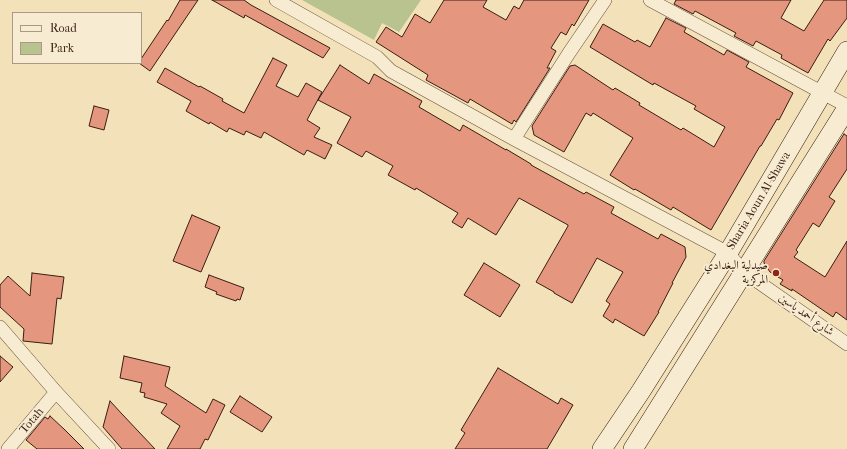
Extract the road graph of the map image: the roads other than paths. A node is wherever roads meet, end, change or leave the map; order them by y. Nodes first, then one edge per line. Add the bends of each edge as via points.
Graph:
1 (276, 0) edge
2 (605, 0) edge
3 (650, 0) edge
4 (847, 51) edge
5 (822, 93) junction
6 (847, 107) edge
7 (514, 140) junction
8 (728, 253) junction
9 (744, 272) junction
10 (0, 327) edge
11 (847, 344) edge
12 (56, 392) junction
13 (8, 449) edge
14 (109, 449) edge
15 (602, 449) edge
16 (633, 449) edge

1 - 7 street via 377,58 390,71
2 - 7 street
3 - 5 street
4 - 5 main road, Sharia Aoun Al-Shawa
5 - 6 street
5 - 8 main road, Sharia Aoun Al-Shawa
6 - 9 main road, Sharia Aoun Al-Shawa
7 - 8 street
8 - 9 street, شارع أحمد ياسين
8 - 15 main road, Sharia Aoun Al-Shawa
9 - 11 street, شارع أحمد ياسين
9 - 16 main road, Sharia Aoun Al-Shawa
10 - 12 street
12 - 13 street, Totah
12 - 14 street

